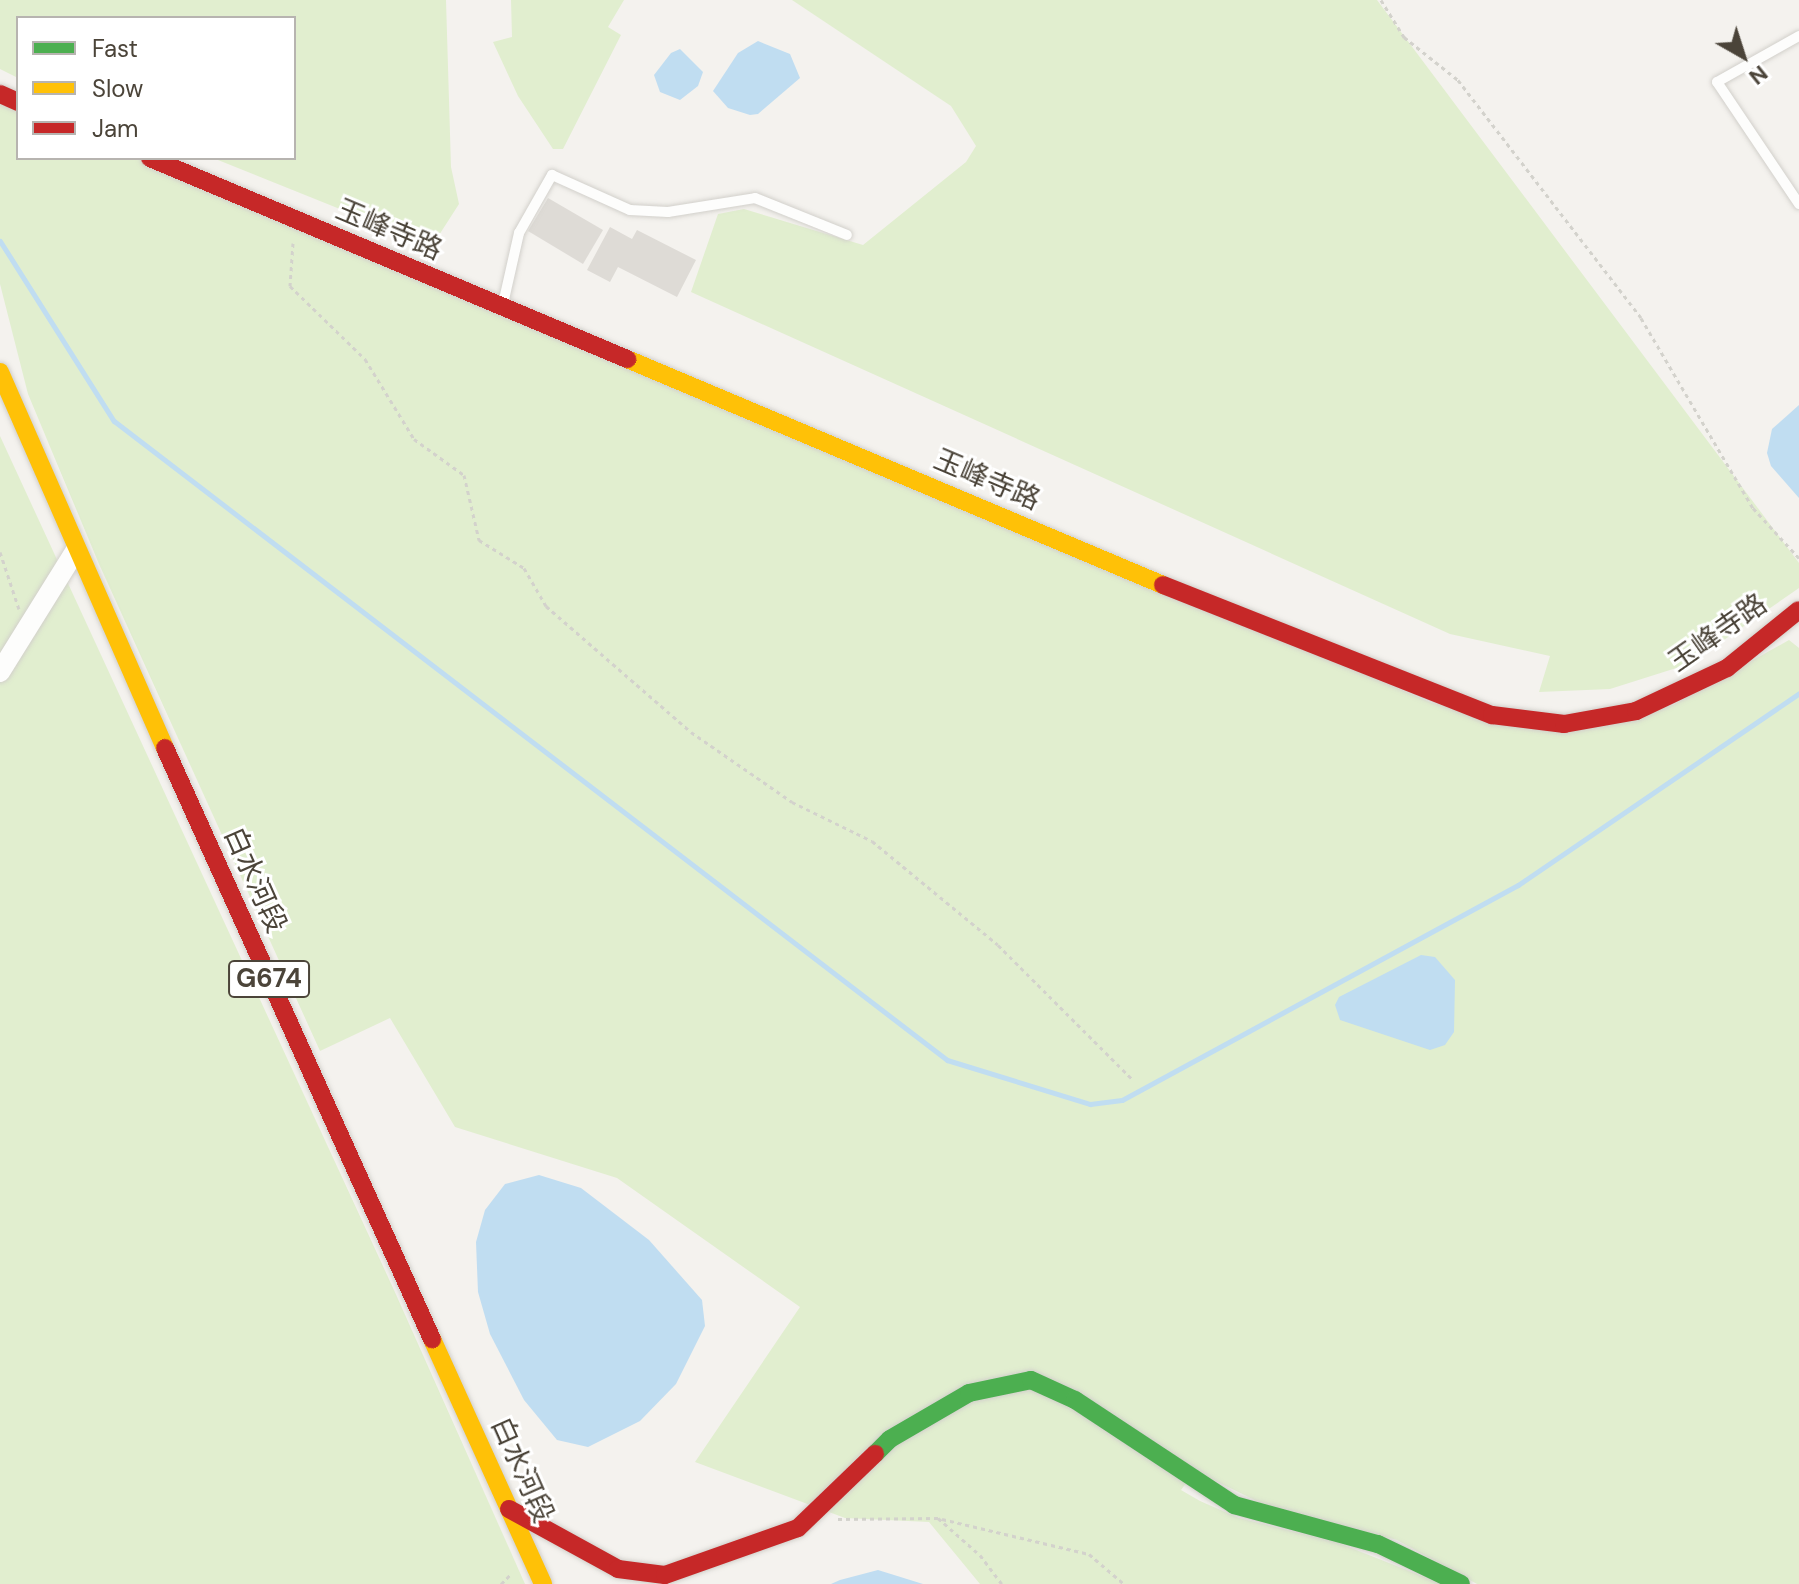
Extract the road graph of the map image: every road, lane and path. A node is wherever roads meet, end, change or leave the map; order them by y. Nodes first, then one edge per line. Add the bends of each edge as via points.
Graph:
1 (1381, 0) edge
2 (1799, 36) edge
3 (155, 160) edge
4 (1799, 204) edge
5 (295, 220) junction
6 (847, 235) dead end
7 (502, 308) junction
8 (0, 372) edge
9 (76, 550) junction
10 (0, 552) edge
11 (1799, 558) edge
12 (1799, 610) edge
13 (26, 628) junction
14 (0, 672) edge
15 (1133, 1080) dead end
16 (509, 1509) junction
17 (938, 1518) junction
18 (811, 1519) junction
19 (543, 1584) edge
20 (1002, 1584) edge
21 (1124, 1584) edge
22 (1461, 1584) edge

1 - 11 path via 1404,37 1458,80 1641,318 1753,508
2 - 4 lane via 1717,82
3 - 5 main road, 玉峰寺路
5 - 7 main road, 玉峰寺路
5 - 15 path via 290,286 365,359 414,439 464,475 479,540 524,568 546,606 691,732 792,802 872,841 952,907 998,945
6 - 7 lane via 755,198 668,212 630,210 552,175 519,233
7 - 12 main road, 玉峰寺路 via 1260,626 1492,715 1564,724 1636,711 1727,668
8 - 9 main road, 白水河段 / G674
9 - 13 street
9 - 16 main road, 白水河段 / G674
10 - 13 path
13 - 14 street
16 - 18 main road via 603,1562 649,1575 665,1575
16 - 19 main road, 白水河段 / G674
17 - 18 path
17 - 20 path via 980,1555
17 - 21 path via 1089,1554
18 - 22 main road via 890,1439 969,1393 1031,1380 1075,1400 1234,1505 1378,1544

